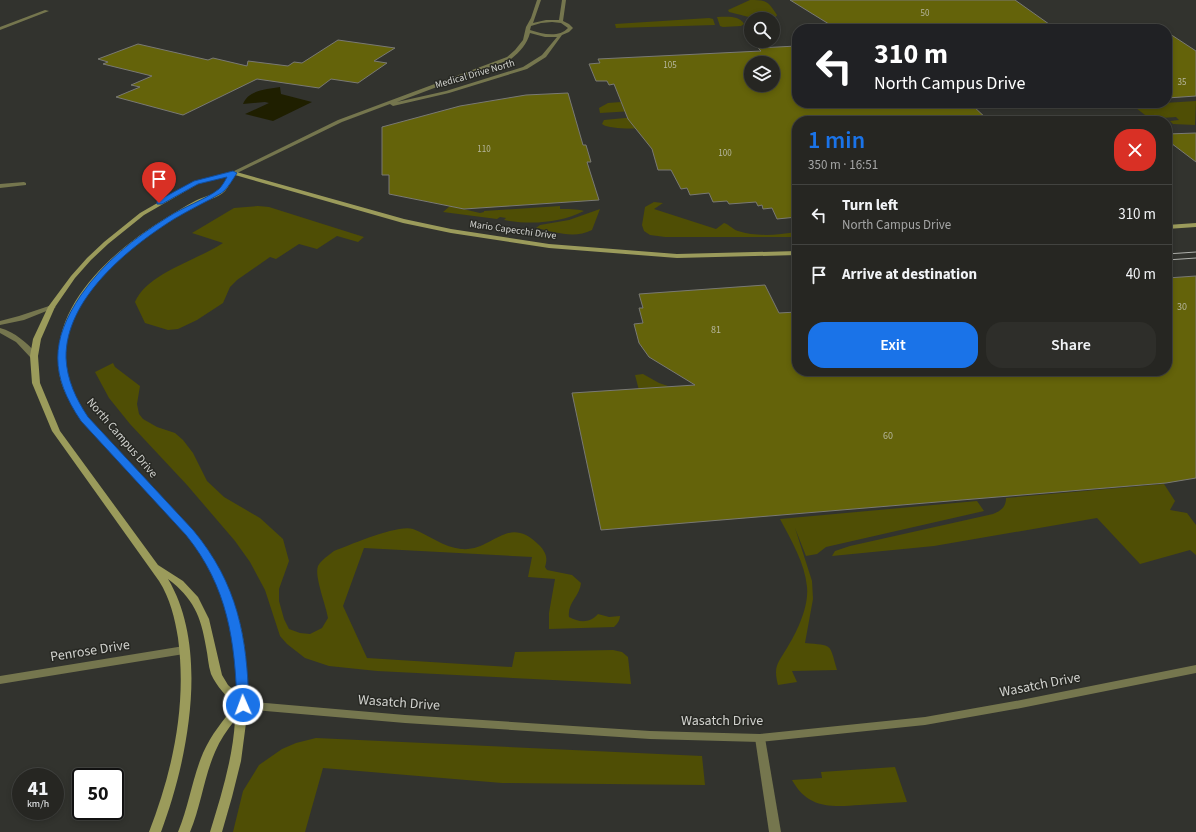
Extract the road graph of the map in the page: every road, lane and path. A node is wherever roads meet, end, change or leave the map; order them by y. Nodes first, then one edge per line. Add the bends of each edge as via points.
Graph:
1 (539, 0) edge
2 (564, 0) edge
3 (47, 11) dead end
4 (561, 22) junction
5 (531, 25) junction
6 (0, 30) edge
7 (531, 32) junction
8 (561, 34) junction
9 (380, 106) junction
10 (233, 173) junction
11 (24, 184) dead end
12 (0, 186) edge
13 (1196, 225) edge
14 (1172, 227) edge
15 (792, 253) edge
16 (52, 306) junction
17 (0, 323) edge
18 (0, 330) edge
19 (34, 356) junction
20 (155, 566) junction
21 (184, 650) junction
22 (1196, 669) edge
23 (0, 680) edge
24 (243, 705) junction
25 (760, 738) junction
26 (155, 832) edge
27 (184, 832) edge
28 (216, 832) edge
29 (775, 832) edge

1 - 5 street
2 - 4 street
3 - 6 street
4 - 5 street
4 - 8 street, Medical Drive North via 570,25 571,28
5 - 7 street, Medical Drive North via 528,27
7 - 8 street
7 - 9 street, Medical Drive North via 518,51 502,62
8 - 9 street, Medical Drive North via 544,56 525,68 428,97
9 - 10 street, Medical Drive North via 323,128
10 - 15 main road, Mario Capecchi Drive via 403,221 511,241 677,256
10 - 16 main road via 196,183 142,214 89,259
10 - 24 main road, North Campus Drive via 222,190 145,235 105,270 73,313 63,343 62,358 67,386 84,419 190,533 216,571 232,610 238,639
11 - 12 street
13 - 14 main road
16 - 17 street
16 - 19 main road
18 - 19 street via 17,338
19 - 20 main road via 36,383 56,431
20 - 21 main road via 173,599
20 - 24 main road via 182,584 201,608 207,623 216,674 224,687
21 - 23 street, Penrose Drive
21 - 26 main road via 186,684 180,749
22 - 25 street, Wasatch Drive via 925,721
24 - 25 street, Wasatch Drive via 405,719 650,735
24 - 27 main road via 222,728 208,754
24 - 28 main road, North Campus Drive via 233,772
25 - 29 street

